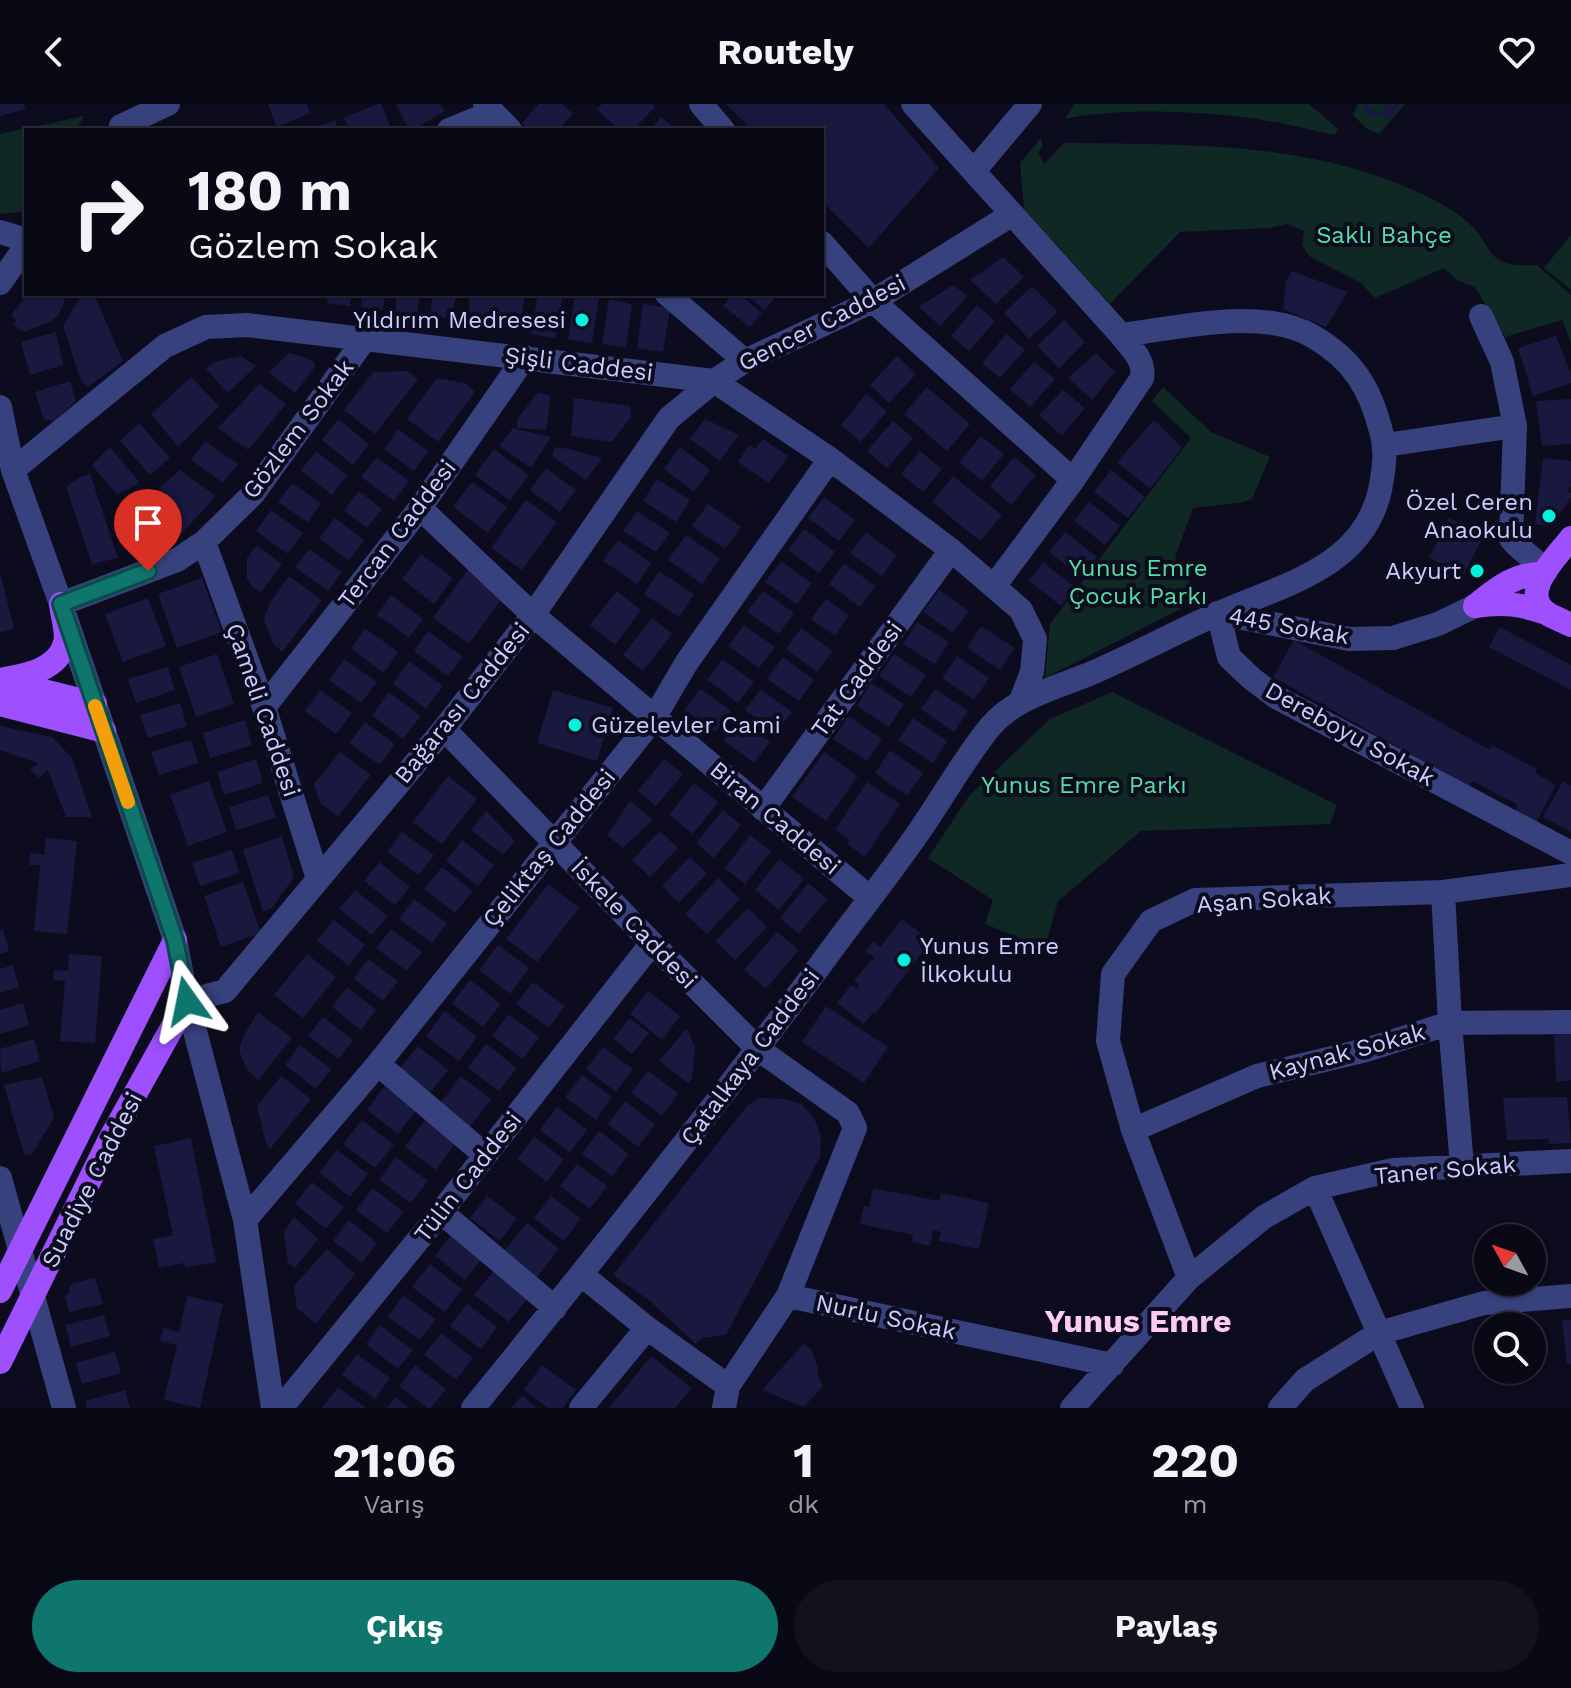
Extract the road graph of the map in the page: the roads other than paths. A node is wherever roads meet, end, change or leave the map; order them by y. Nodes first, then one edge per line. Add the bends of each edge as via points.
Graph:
1 (168, 104) edge
2 (701, 104) edge
3 (913, 104) edge
4 (1030, 104) edge
5 (489, 108) edge
6 (119, 122) edge
7 (453, 128) edge
8 (508, 128) edge
9 (721, 128) edge
10 (974, 171) junction
11 (1011, 215) junction
12 (0, 232) edge
13 (24, 242) edge
14 (824, 245) edge
15 (24, 246) edge
16 (0, 283) edge
17 (669, 296) edge
18 (873, 301) junction
19 (1481, 316) dead end
20 (1121, 335) junction
21 (364, 340) junction
22 (525, 357) junction
23 (745, 361) junction
24 (714, 381) junction
25 (0, 407) edge
26 (1515, 426) junction
27 (1385, 445) junction
28 (830, 459) junction
29 (6, 468) edge
30 (1073, 480) junction
31 (420, 508) junction
32 (1571, 538) edge
33 (204, 542) junction
34 (951, 550) junction
35 (1552, 570) edge
36 (995, 585) junction
37 (61, 604) junction
38 (1475, 606) junction
39 (1218, 613) junction
40 (533, 615) junction
41 (1561, 618) edge
42 (0, 680) edge
43 (1020, 703) junction
44 (0, 704) edge
45 (95, 704) junction
46 (264, 707) junction
47 (654, 718) junction
48 (444, 729) junction
49 (104, 731) junction
50 (763, 809) junction
51 (555, 842) junction
52 (1571, 853) edge
53 (1571, 875) edge
54 (318, 879) junction
55 (1443, 892) junction
56 (870, 898) junction
57 (175, 940) junction
58 (652, 943) junction
59 (187, 1001) junction
60 (1571, 1022) edge
61 (1450, 1023) junction
62 (758, 1049) junction
63 (378, 1064) junction
64 (1133, 1130) junction
65 (485, 1155) junction
66 (1571, 1161) edge
67 (1462, 1166) junction
68 (0, 1178) edge
69 (1315, 1188) junction
70 (441, 1212) junction
71 (245, 1220) junction
72 (20, 1249) junction
73 (582, 1275) junction
74 (1189, 1278) junction
75 (0, 1291) edge
76 (34, 1295) junction
77 (788, 1296) junction
78 (1571, 1296) edge
79 (555, 1308) junction
80 (647, 1328) junction
81 (1379, 1333) junction
82 (0, 1362) edge
83 (1112, 1365) junction
84 (726, 1397) edge
85 (64, 1408) edge
86 (273, 1408) edge
87 (281, 1408) edge
88 (473, 1408) edge
89 (581, 1408) edge
90 (1072, 1408) edge
91 (1280, 1408) edge
92 (1412, 1408) edge

1 - 6 street
2 - 9 street
3 - 10 street
4 - 10 street
5 - 7 street
5 - 8 street
10 - 11 street
11 - 18 street, Gencer Caddesi
11 - 20 street
12 - 13 street
14 - 18 street
15 - 16 street
17 - 23 street
18 - 23 street, Gencer Caddesi
18 - 30 street
19 - 26 street via 1502,362
20 - 27 street via 1241,321 1277,323 1306,332 1336,350 1359,376 1375,407
20 - 30 street via 1141,361 1142,378
21 - 22 street, Şişli Caddesi
21 - 29 street, Şişli Caddesi via 247,325 206,327 165,346
21 - 33 street, Gözlem Sokak via 253,494
22 - 24 street, Şişli Caddesi
22 - 31 street, Tercan Caddesi
23 - 24 street, Gencer Caddesi
24 - 28 street, Şişli Caddesi
24 - 40 street, Bağarası Caddesi via 669,418
25 - 29 street
26 - 27 street
26 - 35 street via 1511,539 1523,554
27 - 39 street via 1377,501 1342,555 1309,577
28 - 34 street, Şişli Caddesi
28 - 47 street, Çeliktaş Caddesi via 687,662
29 - 37 street
30 - 36 street
31 - 40 street, Biran Caddesi
31 - 46 street, Tercan Caddesi
32 - 35 main road
33 - 37 street, Gözlem Sokak via 177,560
33 - 46 street, Çameli Caddesi
34 - 36 street, Şişli Caddesi
34 - 50 street, Tat Caddesi
35 - 38 main road, 445 Sokak via 1524,575
35 - 41 main road via 1536,591 1540,607
36 - 43 street, Şişli Caddesi via 1021,610 1035,639 1032,672
37 - 42 main road via 65,643 54,661 32,674
37 - 45 street
38 - 39 street, 445 Sokak via 1438,624 1378,639 1349,639
38 - 41 main road, 445 Sokak via 1521,604
39 - 43 street, 445 Sokak
39 - 52 street, Dereboyu Sokak via 1229,657 1276,697
40 - 47 street, Biran Caddesi
40 - 48 street, Bağarası Caddesi
42 - 45 main road
43 - 56 street, Çatalkaya Caddesi via 992,724
44 - 49 main road
45 - 49 street
46 - 54 street, Çameli Caddesi
47 - 50 street, Biran Caddesi
47 - 51 street, Çeliktaş Caddesi
48 - 51 street, İskele Caddesi
48 - 54 street, Bağarası Caddesi
49 - 57 street
50 - 56 street, Biran Caddesi
51 - 58 street, İskele Caddesi
51 - 63 street, Çeliktaş Caddesi
53 - 55 street, Aşan Sokak
54 - 59 street, Bağarası Caddesi via 225,991
55 - 61 street
55 - 64 street, Aşan Sokak via 1195,900 1151,921 1113,974 1108,1041
56 - 62 street, Çatalkaya Caddesi
57 - 59 street
57 - 72 main road, Suadiye Caddesi
58 - 62 street, İskele Caddesi
58 - 65 street, Tülin Caddesi
59 - 71 street
59 - 76 main road, Suadiye Caddesi via 110,1139
60 - 61 street, Kaynak Sokak
61 - 64 street, Kaynak Sokak via 1257,1076
61 - 67 street
62 - 73 street, Çatalkaya Caddesi
62 - 77 street, İskele Caddesi via 848,1113 855,1128
63 - 65 street
63 - 71 street, Çeliktaş Caddesi
64 - 74 street, Aşan Sokak
65 - 70 street, Tülin Caddesi
66 - 67 street, Taner Sokak
67 - 69 street, Taner Sokak via 1393,1170
68 - 72 street
69 - 74 street, Taner Sokak via 1264,1217
69 - 81 street
70 - 79 street
70 - 87 street, Tülin Caddesi
71 - 86 street
72 - 75 main road, Suadiye Caddesi
72 - 76 street
73 - 79 street, Çatalkaya Caddesi
73 - 80 street
74 - 83 street, Taner Sokak
76 - 82 main road, Suadiye Caddesi
76 - 85 street
77 - 83 street, Nurlu Sokak
77 - 84 street, Nurlu Sokak
78 - 81 street via 1484,1303
79 - 88 street, Çatalkaya Caddesi
80 - 84 street
80 - 89 street
81 - 91 street via 1305,1380
81 - 92 street
83 - 90 street, Taner Sokak

